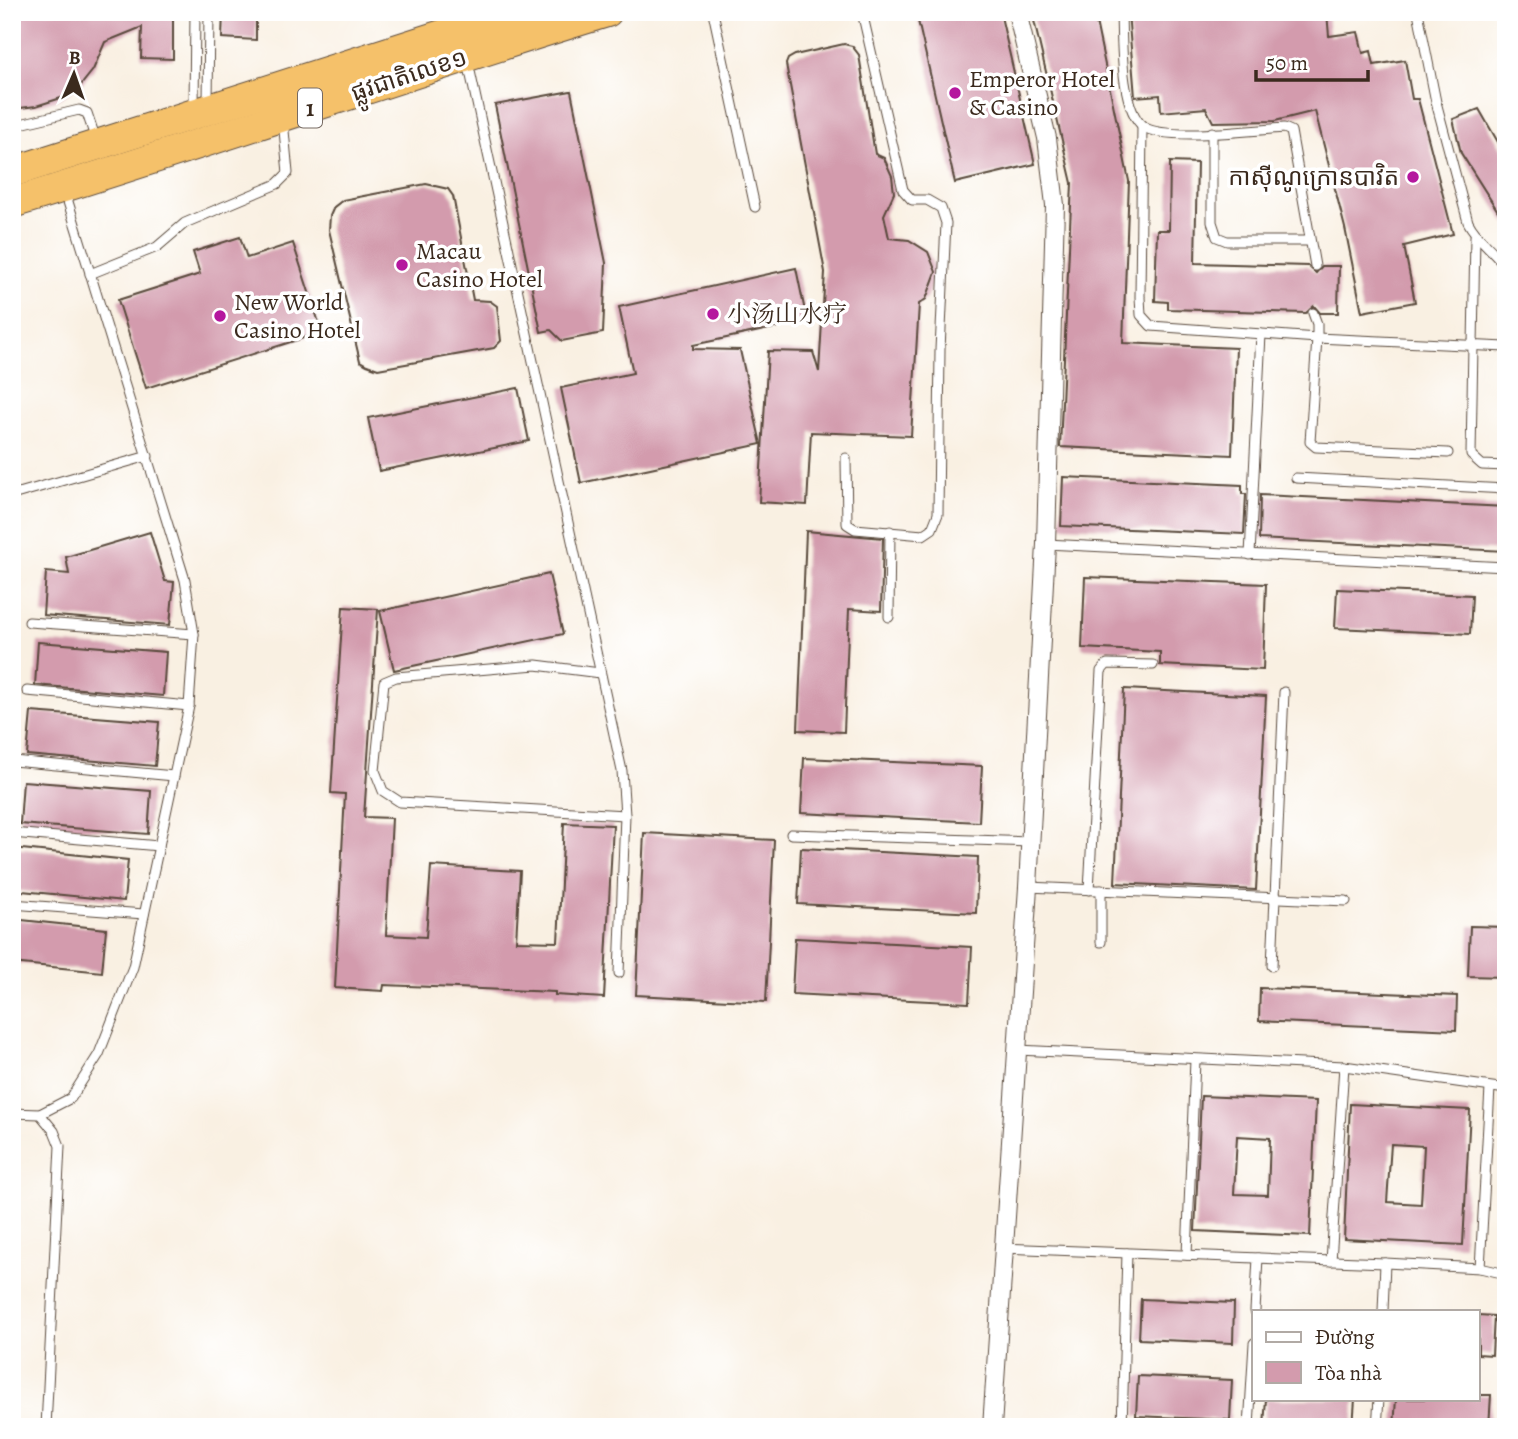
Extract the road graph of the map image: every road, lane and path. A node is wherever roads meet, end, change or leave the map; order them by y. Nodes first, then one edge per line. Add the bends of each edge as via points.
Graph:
1 (195, 12) edge
2 (209, 12) edge
3 (514, 12) edge
4 (607, 12) edge
5 (713, 12) edge
6 (862, 12) edge
7 (1017, 12) edge
8 (1121, 12) edge
9 (1418, 12) edge
10 (464, 42) junction
11 (283, 117) junction
12 (12, 126) edge
13 (1142, 126) junction
14 (201, 129) junction
15 (1212, 132) junction
16 (98, 145) junction
17 (12, 172) edge
18 (63, 187) junction
19 (12, 203) edge
20 (755, 206) dead end
21 (1475, 236) junction
22 (1309, 241) junction
23 (1315, 266) dead end
24 (1506, 267) edge
25 (90, 274) junction
26 (1313, 313) dead end
27 (1261, 334) junction
28 (1317, 338) junction
29 (1475, 346) junction
30 (1506, 347) edge
31 (1448, 453) dead end
32 (148, 456) junction
33 (846, 458) dead end
34 (1506, 466) edge
35 (1296, 478) dead end
36 (1506, 489) edge
37 (12, 495) edge
38 (890, 531) junction
39 (1046, 544) junction
40 (1250, 555) junction
41 (1506, 567) edge
42 (889, 617) dead end
43 (29, 622) dead end
44 (194, 634) junction
45 (1153, 664) dead end
46 (600, 673) junction
47 (27, 691) dead end
48 (1284, 692) dead end
49 (189, 706) junction
50 (13, 761) edge
51 (174, 776) junction
52 (625, 815) junction
53 (12, 833) edge
54 (791, 834) dead end
55 (1031, 842) junction
56 (159, 846) junction
57 (1028, 887) junction
58 (1089, 890) junction
59 (1101, 890) junction
60 (1275, 898) junction
61 (1346, 901) dead end
62 (12, 904) edge
63 (145, 914) junction
64 (1101, 942) dead end
65 (1272, 966) dead end
66 (619, 973) dead end
67 (1018, 1050) junction
68 (1195, 1060) junction
69 (1344, 1066) junction
70 (1490, 1088) junction
71 (1506, 1089) edge
72 (12, 1113) edge
73 (40, 1114) junction
74 (1003, 1248) junction
75 (1127, 1253) junction
76 (1187, 1255) junction
77 (1258, 1258) junction
78 (1331, 1261) junction
79 (1385, 1263) junction
80 (1480, 1268) junction
81 (1506, 1274) edge
82 (1255, 1310) edge
83 (1383, 1310) edge
84 (1252, 1377) edge
85 (1379, 1400) edge
86 (46, 1427) edge
87 (992, 1427) edge
88 (1122, 1427) edge
89 (1249, 1427) edge
90 (1377, 1427) edge

1 - 14 lane
2 - 14 lane
3 - 10 highway, ផ្លូវជាតិលេខ១ / 1
4 - 10 highway, ផ្លូវជាតិលេខ១ / 1
5 - 20 lane
6 - 38 lane via 903,190 912,200 927,200 941,208 946,223 938,514 932,529 923,535
7 - 39 street via 1048,138 1055,205
8 - 13 lane via 1125,81
9 - 21 lane via 1436,102
10 - 11 highway, ផ្លូវជាតិលេខ១ / 1
10 - 14 highway, ផ្លូវជាតិលេខ១ / 1
10 - 46 lane
11 - 14 highway, ផ្លូវជាតិលេខ១ / 1
11 - 25 lane via 288,173 277,184 185,223 158,247
12 - 16 lane via 79,110 87,113
13 - 15 lane via 1156,132
13 - 27 lane via 1141,315 1151,326
14 - 16 highway, ផ្លូវជាតិលេខ១ / 1
14 - 18 highway, ផ្លូវជាតិលេខ១ / 1
15 - 22 lane via 1291,131
15 - 22 lane via 1212,222 1217,237 1227,241
16 - 17 highway, ផ្លូវជាតិលេខ១ / 1
18 - 19 highway, ផ្លូវជាតិលេខ១ / 1
18 - 25 lane
21 - 24 lane via 1494,250
21 - 29 lane
22 - 23 lane
25 - 32 lane
26 - 28 lane
27 - 28 lane
27 - 40 lane
28 - 29 lane
28 - 31 lane via 1310,442 1316,447
29 - 30 lane
29 - 34 lane via 1471,455 1482,465
32 - 37 lane
32 - 44 lane via 185,580
33 - 38 lane via 847,524 855,529
35 - 36 lane
38 - 42 lane
39 - 40 lane
39 - 55 street
40 - 41 lane
43 - 44 lane
44 - 49 lane
45 - 58 lane via 1118,662 1101,671
46 - 52 lane via 622,771
46 - 52 lane via 536,665 396,677 384,682 374,771 383,791 401,802
47 - 49 lane
48 - 60 lane
49 - 51 lane
50 - 51 lane
51 - 56 lane
52 - 66 lane
53 - 56 lane
54 - 55 lane
55 - 57 street
56 - 63 lane
57 - 58 lane
57 - 67 street
58 - 59 lane
59 - 60 lane
59 - 64 lane
60 - 61 lane
60 - 65 lane
62 - 63 lane
63 - 73 lane via 133,967 99,1054 71,1098
67 - 68 lane
67 - 74 street
68 - 69 lane
68 - 76 lane
69 - 70 lane
69 - 78 lane
70 - 71 lane
70 - 80 lane
72 - 73 lane
73 - 86 lane via 60,1146
74 - 75 lane
74 - 87 street
75 - 76 lane
75 - 88 lane
76 - 77 lane
77 - 78 lane
77 - 82 lane
78 - 79 lane
79 - 80 lane
79 - 83 lane
80 - 81 lane
84 - 89 lane
85 - 90 lane

